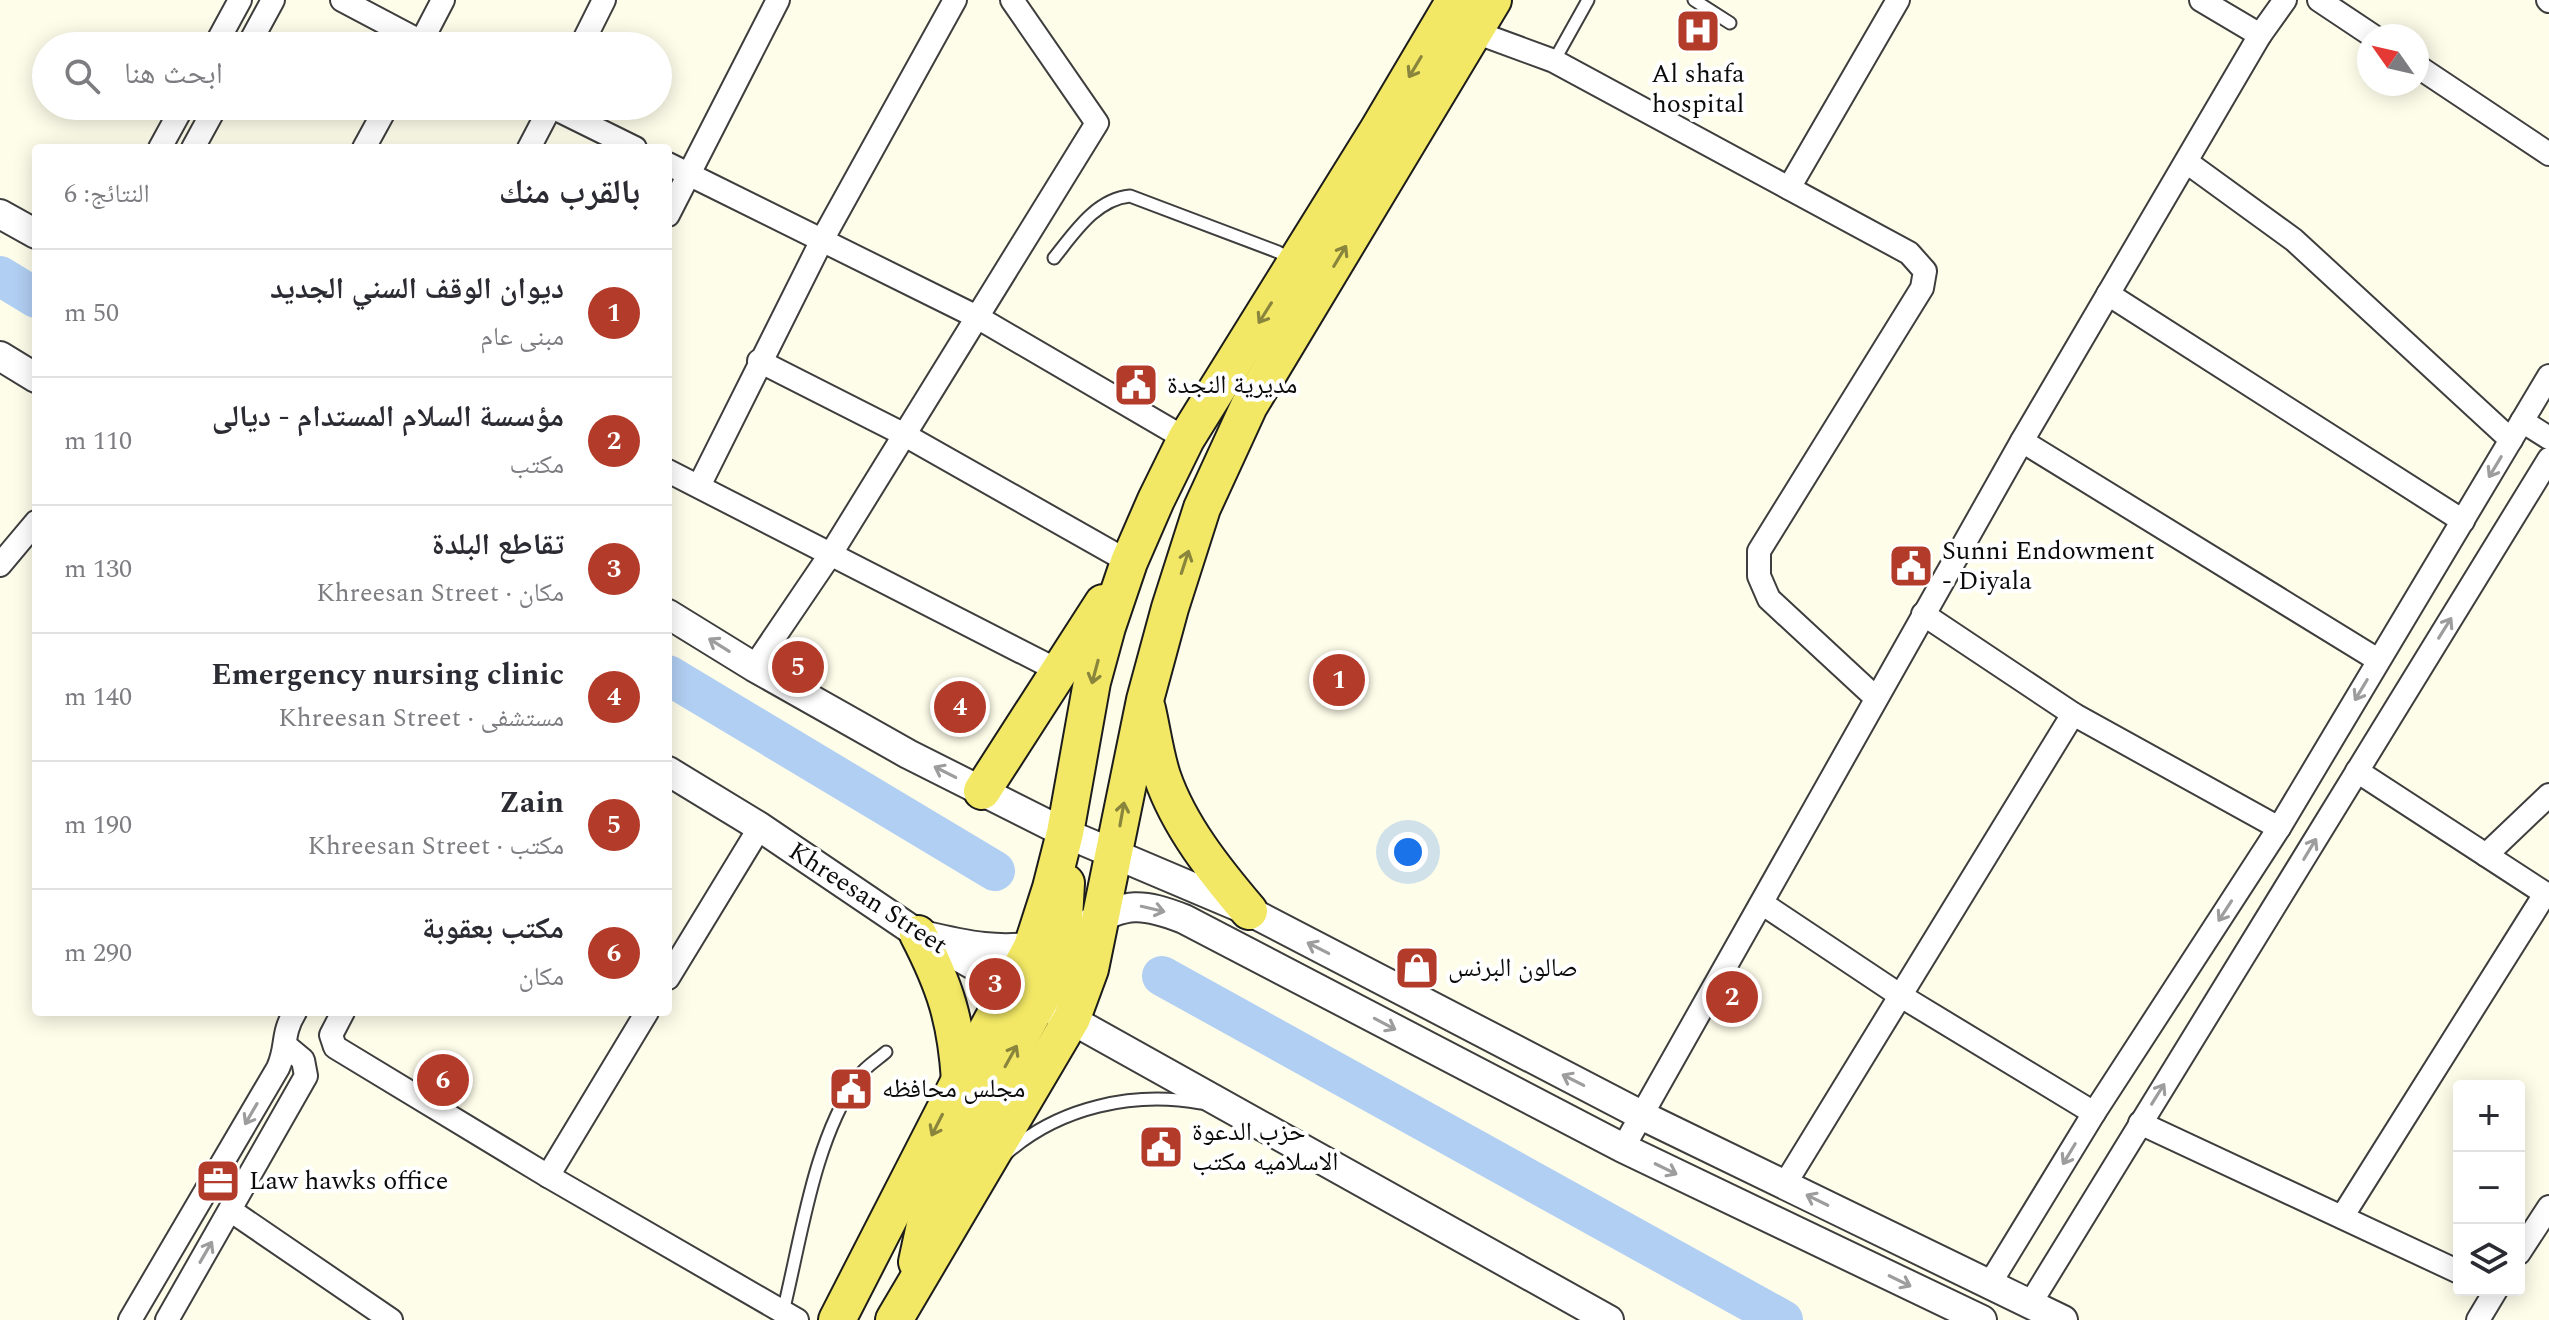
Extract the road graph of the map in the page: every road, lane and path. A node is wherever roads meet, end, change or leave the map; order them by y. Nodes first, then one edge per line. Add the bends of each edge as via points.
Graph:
1 (240, 0) edge
2 (273, 0) edge
3 (342, 0) edge
4 (443, 0) edge
5 (604, 0) edge
6 (778, 0) edge
7 (955, 0) edge
8 (1012, 0) edge
9 (1455, 0) edge
10 (1493, 0) edge
11 (1588, 0) edge
12 (1694, 0) edge
13 (1898, 0) edge
14 (2201, 0) edge
15 (2285, 0) edge
16 (2319, 0) edge
17 (1730, 23) dead end
18 (2357, 25) edge
19 (223, 32) edge
20 (256, 32) edge
21 (400, 32) edge
22 (429, 32) edge
23 (588, 32) edge
24 (1475, 32) junction
25 (2260, 35) junction
26 (1554, 61) junction
27 (2429, 74) edge
28 (175, 120) edge
29 (208, 120) edge
30 (379, 120) edge
31 (544, 120) edge
32 (579, 120) edge
33 (162, 144) edge
34 (195, 144) edge
35 (366, 144) edge
36 (531, 144) edge
37 (627, 144) edge
38 (2549, 154) edge
39 (2188, 163) junction
40 (672, 166) edge
41 (690, 175) junction
42 (1789, 188) junction
43 (672, 208) edge
44 (0, 214) edge
45 (32, 232) edge
46 (821, 242) junction
47 (1054, 258) dead end
48 (1296, 263) junction
49 (2108, 294) junction
50 (977, 317) junction
51 (0, 356) edge
52 (759, 361) junction
53 (32, 376) edge
54 (2549, 376) edge
55 (2517, 430) junction
56 (903, 434) junction
57 (2549, 438) edge
58 (1186, 439) junction
59 (2022, 441) junction
60 (2549, 459) edge
61 (672, 473) edge
62 (699, 486) junction
63 (2463, 521) junction
64 (32, 527) edge
65 (832, 552) junction
66 (1129, 562) junction
67 (0, 565) edge
68 (1923, 614) junction
69 (672, 616) edge
70 (2378, 660) junction
71 (754, 667) junction
72 (1059, 671) junction
73 (1876, 698) junction
74 (1145, 700) junction
75 (2073, 714) junction
76 (2357, 771) junction
77 (672, 773) edge
78 (982, 791) junction
79 (2549, 795) edge
80 (760, 827) junction
81 (2279, 828) junction
82 (1065, 833) junction
83 (1115, 855) junction
84 (2486, 855) junction
85 (2547, 895) edge
86 (1763, 904) junction
87 (1249, 911) junction
88 (1100, 917) junction
89 (918, 934) junction
90 (1048, 943) junction
91 (672, 971) edge
92 (1901, 996) junction
93 (1042, 1001) junction
94 (293, 1016) edge
95 (341, 1016) edge
96 (645, 1016) edge
97 (285, 1045) junction
98 (886, 1052) dead end
99 (960, 1080) junction
100 (2094, 1113) junction
101 (1239, 1115) junction
102 (1643, 1116) junction
103 (2140, 1123) junction
104 (1623, 1148) junction
105 (548, 1176) junction
106 (979, 1177) junction
107 (1785, 1184) junction
108 (2549, 1207) edge
109 (230, 1210) junction
110 (2342, 1217) junction
111 (2525, 1244) edge
112 (2453, 1269) edge
113 (916, 1279) junction
114 (1989, 1285) junction
115 (2492, 1296) edge
116 (2030, 1304) junction
117 (790, 1316) edge
118 (130, 1320) edge
119 (167, 1320) edge
120 (391, 1320) edge
121 (837, 1320) edge
122 (894, 1320) edge
123 (1609, 1320) edge
124 (1982, 1320) edge
125 (2063, 1320) edge
126 (2478, 1320) edge

1 - 19 street
2 - 20 street
3 - 21 street
4 - 22 street
5 - 23 street
6 - 41 street
7 - 46 street
8 - 50 street via 1097,123
9 -> 48 main road
10 - 24 main road
11 - 26 lane
12 - 17 lane
13 - 42 street
14 - 25 street
15 - 25 street
16 - 18 street
24 - 26 street
74 -> 24 main road via 1202,508 1249,406
25 - 39 street
26 - 42 street
27 - 38 street
28 - 33 street
29 - 34 street
30 - 35 street
31 - 36 street
32 - 37 street
39 - 49 street
39 - 55 street via 2294,240
40 - 41 street
41 - 43 street
41 - 46 street
42 - 73 street via 1909,253 1925,271 1922,288 1759,551 1759,576 1769,599
44 - 45 street
46 - 50 street
46 - 52 street
47 - 48 lane via 1097,209 1130,196
48 -> 58 main road
49 - 59 street
49 - 63 street
50 - 56 street
50 - 58 street
51 - 53 street
52 - 56 street
52 - 62 street
54 - 55 street
55 - 57 street
55 -> 63 street
56 - 65 street
56 - 66 street
58 - 66 main road
59 - 68 street
59 - 70 street
76 -> 60 street
61 - 62 street
62 - 65 street
63 - 70 street
64 - 67 street
65 - 71 street
65 - 72 street
66 - 72 main road
66 -> 82 main road via 1092,682
68 - 73 street
68 - 75 street
71 -> 69 street
70 -> 81 street
78 -> 71 street
72 - 78 main road
73 - 86 street
83 -> 74 main road
74 - 87 main road via 1162,776 1180,813 1215,870
75 - 81 street
75 - 92 street
76 - 84 street
103 -> 76 street
77 - 80 street, Khreesan Street
78 - 82 street
79 - 84 street
80 - 89 street, Khreesan Street
80 - 91 street
81 -> 100 street
82 - 83 street
82 - 90 main road via 1051,888
83 - 87 street
83 - 88 main road
84 - 85 street
85 - 110 street
86 - 92 street
86 - 102 street
102 -> 87 street
88 - 90 street
88 - 93 main road via 1090,969
88 -> 104 street via 1141,905 1184,919
89 - 90 street via 996,949
89 - 93 street, Khreesan Street
89 - 99 main road via 946,992
90 - 93 main road
92 - 100 street
92 - 107 street
93 - 99 main road
93 - 101 street, Khreesan Street
93 - 106 main road
113 -> 93 main road via 921,1238 938,1185
94 - 97 street via 284,1033
95 - 105 street via 331,1035 335,1047
96 - 105 street
97 - 109 street via 303,1060 306,1076
97 -> 118 street via 278,1068
98 - 117 lane via 860,1074 836,1116 815,1175
99 -> 121 main road
100 -> 114 street
101 - 106 lane via 1156,1098 1089,1109 1049,1126
101 - 123 street, Khreesan Street
102 - 104 street
102 - 107 street
103 - 110 street
103 - 116 street
104 -> 124 street
105 - 117 street
106 - 113 main road
114 -> 107 street
108 - 111 street
119 -> 109 street
109 - 120 street
110 - 112 street
113 - 122 main road
114 - 116 street
115 - 126 street
116 - 125 street

